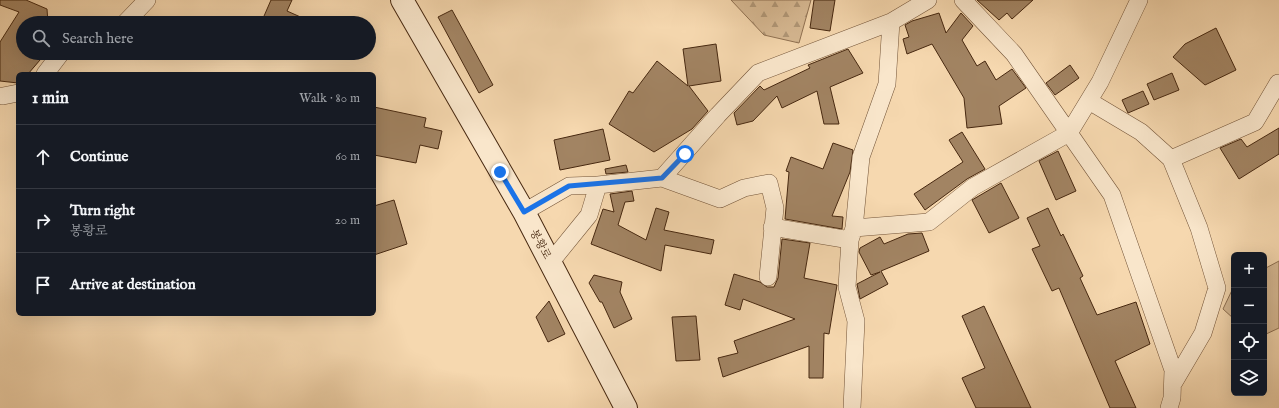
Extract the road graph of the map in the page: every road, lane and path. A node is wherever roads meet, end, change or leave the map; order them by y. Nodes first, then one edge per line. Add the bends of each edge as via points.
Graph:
1 (147, 0) edge
2 (402, 0) edge
3 (928, 0) edge
4 (963, 0) edge
5 (1139, 0) edge
6 (132, 16) edge
7 (891, 22) junction
8 (55, 60) edge
9 (46, 72) edge
10 (1278, 83) dead end
11 (1089, 101) junction
12 (1069, 133) junction
13 (1171, 159) junction
14 (662, 178) junction
15 (598, 185) junction
16 (524, 212) junction
17 (772, 227) junction
18 (852, 234) junction
19 (550, 262) junction
20 (768, 277) dead end
21 (1172, 385) junction
22 (626, 408) edge
23 (852, 408) edge
24 (1169, 408) edge

1 - 6 street
2 - 16 street, 봉황로
3 - 7 street
4 - 12 street via 1014,54
5 - 11 street
7 - 14 street via 758,73
7 - 18 street via 887,84 861,157
8 - 9 street
10 - 13 street via 1255,122
11 - 12 street
11 - 13 street via 1141,132
12 - 18 street via 973,187 929,222
12 - 21 street via 1112,195 1173,370
13 - 21 street via 1199,228 1217,288 1202,333
14 - 15 street
14 - 17 street via 720,199 744,188 769,183 775,208
15 - 16 street via 569,186
15 - 19 street via 589,215
16 - 19 street, 봉황로
17 - 18 street
17 - 20 street
18 - 23 street via 847,287 856,321
19 - 22 street, 봉황로
21 - 24 street

